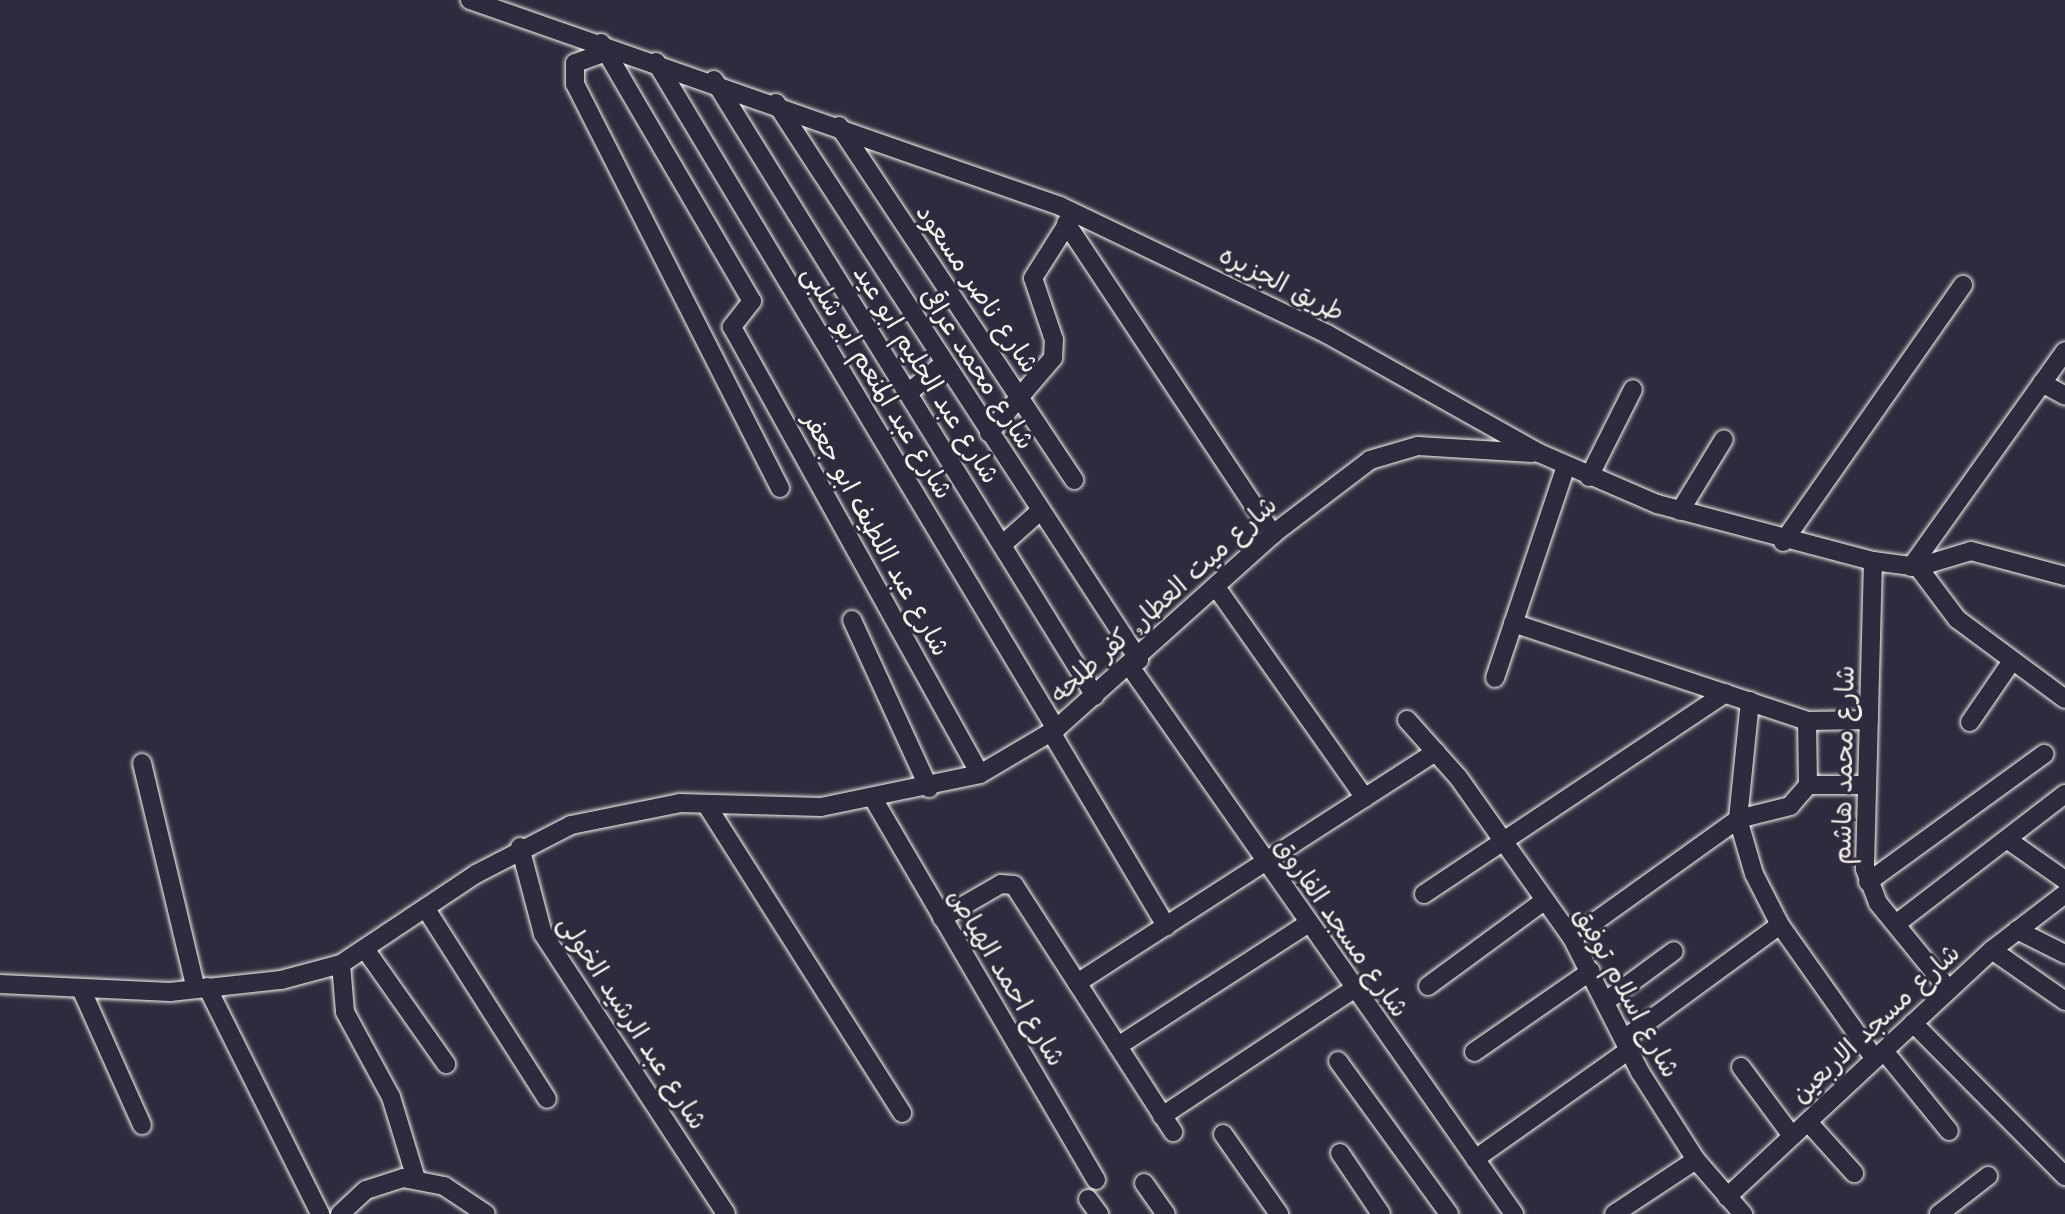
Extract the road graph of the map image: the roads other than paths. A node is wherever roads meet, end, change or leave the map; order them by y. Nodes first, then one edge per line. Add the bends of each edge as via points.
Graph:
1 (470, 0) edge
2 (604, 48) junction
3 (656, 62) junction
4 (714, 80) junction
5 (776, 103) junction
6 (839, 126) junction
7 (1071, 218) junction
8 (1963, 285) dead end
9 (2065, 351) edge
10 (943, 364) junction
11 (2042, 383) junction
12 (1633, 389) dead end
13 (908, 393) junction
14 (2065, 396) edge
15 (1020, 398) junction
16 (989, 433) junction
17 (1724, 439) dead end
18 (1539, 453) junction
19 (1566, 466) junction
20 (1589, 477) junction
21 (1074, 480) dead end
22 (780, 488) dead end
23 (1040, 511) junction
24 (1680, 511) junction
25 (1273, 534) junction
26 (1783, 542) junction
27 (1002, 545) junction
28 (1873, 561) junction
29 (1915, 567) junction
30 (2065, 576) edge
31 (1216, 587) junction
32 (852, 620) dead end
33 (1513, 623) junction
34 (2012, 661) junction
35 (1135, 664) junction
36 (1495, 678) dead end
37 (1725, 693) junction
38 (1095, 696) junction
39 (2065, 699) edge
40 (1750, 701) junction
41 (1407, 720) dead end
42 (1869, 720) junction
43 (1807, 721) junction
44 (1970, 722) dead end
45 (1053, 730) junction
46 (1436, 752) junction
47 (2044, 754) dead end
48 (142, 763) dead end
49 (980, 774) junction
50 (1808, 785) junction
51 (1867, 785) junction
52 (929, 788) junction
53 (2065, 794) edge
54 (1365, 798) junction
55 (874, 800) junction
56 (706, 804) junction
57 (1738, 819) junction
58 (1501, 837) junction
59 (2008, 840) junction
60 (520, 847) junction
61 (1264, 864) junction
62 (2065, 880) edge
63 (1868, 882) junction
64 (1424, 894) dead end
65 (2065, 894) edge
66 (1545, 900) junction
67 (426, 909) junction
68 (942, 918) junction
69 (1307, 924) junction
70 (1896, 924) junction
71 (1780, 925) junction
72 (1166, 926) junction
73 (2017, 930) junction
74 (1572, 938) junction
75 (365, 949) junction
76 (1992, 950) junction
77 (1674, 951) dead end
78 (2065, 954) edge
79 (341, 964) junction
80 (1591, 971) junction
81 (1077, 983) junction
82 (0, 984) edge
83 (1428, 986) dead end
84 (202, 988) junction
85 (1354, 989) junction
86 (1949, 990) junction
87 (82, 991) junction
88 (1606, 1001) junction
89 (2065, 1001) edge
90 (1913, 1023) junction
91 (1626, 1044) junction
92 (1118, 1046) junction
93 (1474, 1052) dead end
94 (1879, 1055) junction
95 (1338, 1061) dead end
96 (446, 1064) dead end
97 (1741, 1067) dead end
98 (547, 1099) dead end
99 (902, 1113) dead end
100 (1162, 1116) junction
101 (1808, 1122) junction
102 (142, 1125) dead end
103 (1949, 1131) dead end
104 (1173, 1132) dead end
105 (1223, 1134) dead end
106 (1792, 1136) junction
107 (1340, 1153) dead end
108 (1475, 1159) junction
109 (1696, 1160) junction
110 (2064, 1172) edge
111 (1854, 1173) dead end
112 (1988, 1176) dead end
113 (416, 1179) junction
114 (1096, 1180) dead end
115 (1144, 1183) dead end
116 (1639, 1197) junction
117 (1727, 1197) junction
118 (320, 1214) edge
119 (340, 1214) edge
120 (486, 1214) edge
121 (726, 1214) edge
122 (1166, 1214) edge
123 (1279, 1214) edge
124 (1381, 1214) edge
125 (1449, 1214) edge
126 (1514, 1214) edge
127 (1614, 1214) edge
128 (1650, 1214) edge
129 (1743, 1214) edge
130 (1939, 1214) edge

1 - 2 street, طريق الجزيره
2 - 3 street, طريق الجزيره
2 - 22 street via 575,63 575,84
2 - 49 street, شارع عبد اللطيف ابو جعفر via 753,303 732,327
3 - 4 street, طريق الجزيره
3 - 45 street, شارع عبد المنعم ابو شلبى
4 - 5 street, طريق الجزيره
4 - 13 street, شارع عبد الحليم ابو عيد
5 - 6 street, طريق الجزيره
5 - 10 street, شارع محمد عراقى
6 - 7 street, طريق الجزيره
6 - 15 street, شارع ناصر مسعود
7 - 15 street via 1043,254 1032,287 1055,349
7 - 18 street, طريق الجزيره via 1327,334
7 - 25 street
8 - 26 street
9 - 11 street
10 - 13 street
10 - 16 street, شارع محمد عراقى
11 - 14 street
11 - 29 street
12 - 20 street
13 - 27 street, شارع عبد الحليم ابو عيد
15 - 16 street
15 - 21 street, شارع ناصر مسعود
16 - 23 street, شارع محمد عراقى
17 - 24 street
18 - 19 street, طريق الجزيره
18 - 25 street, شارع ميت العطار, كفر طلحه via 1393,451 1348,473
19 - 20 street, طريق الجزيره
19 - 33 street
20 - 24 street, طريق الجزيره
23 - 27 street
23 - 35 street, شارع محمد عراقى
24 - 26 street, طريق الجزيره
25 - 31 street, شارع ميت العطار, كفر طلحه
26 - 28 street, طريق الجزيره
27 - 38 street, شارع عبد الحليم ابو عيد
28 - 29 street, طريق الجزيره
28 - 42 street, شارع محمد هاشم
29 - 30 street, طريق الجزيره via 1971,551
29 - 34 street via 1957,619
31 - 35 street, شارع ميت العطار, كفر طلحه
31 - 54 street
32 - 52 street
33 - 36 street
33 - 37 street
34 - 39 street
34 - 44 street
35 - 38 street, شارع ميت العطار, كفر طلحه
35 - 61 street, شارع مسجد الفاروق
37 - 40 street
37 - 58 street
38 - 45 street, شارع ميت العطار, كفر طلحه
40 - 43 street
40 - 57 street
41 - 46 street, شارع اسلام توفيق
42 - 43 street
42 - 51 street, شارع محمد هاشم
43 - 50 street
45 - 49 street, شارع ميت العطار, كفر طلحه
45 - 72 street, شارع عبد المنعم ابو شلبى
46 - 54 street
46 - 58 street, شارع اسلام توفيق
47 - 63 street
48 - 84 street
49 - 52 street, شارع ميت العطار, كفر طلحه
50 - 51 street
50 - 57 street via 1790,806
51 - 63 street, شارع محمد هاشم
52 - 55 street, شارع ميت العطار, كفر طلحه
53 - 59 street
54 - 61 street
55 - 56 street, شارع ميت العطار, كفر طلحه via 821,807
55 - 68 street, شارع احمد الهياص
56 - 60 street, شارع ميت العطار, كفر طلحه via 625,811
56 - 99 street
57 - 71 street
57 - 74 street
58 - 64 street
58 - 66 street, شارع اسلام توفيق
59 - 62 street
59 - 70 street
60 - 67 street, شارع ميت العطار, كفر طلحه
60 - 121 street, شارع عبد الرشيد الخولى via 543,934
61 - 69 street, شارع مسجد الفاروق
61 - 72 street
63 - 70 street, شارع محمد هاشم
65 - 73 street, شارع مسجد الاربعين
66 - 74 street, شارع اسلام توفيق
66 - 83 street
67 - 75 street, شارع ميت العطار, كفر طلحه
67 - 98 street
68 - 81 street via 1010,883
68 - 114 street, شارع احمد الهياص
69 - 85 street, شارع مسجد الفاروق
69 - 92 street
70 - 86 street, شارع محمد هاشم
71 - 91 street
71 - 94 street
72 - 81 street
73 - 76 street, شارع مسجد الاربعين
73 - 78 street
74 - 80 street, شارع اسلام توفيق
75 - 79 street, شارع ميت العطار, كفر طلحه
75 - 96 street
76 - 86 street, شارع مسجد الاربعين
76 - 89 street
77 - 88 street
79 - 84 street, شارع ميت العطار, كفر طلحه
79 - 113 street via 345,1012 391,1097
80 - 88 street, شارع اسلام توفيق
80 - 93 street
81 - 92 street
82 - 87 street, شارع ميت العطار, كفر طلحه
84 - 87 street, شارع ميت العطار, كفر طلحه
84 - 118 street
85 - 100 street
85 - 108 street, شارع مسجد الفاروق
86 - 90 street, شارع مسجد الاربعين
87 - 102 street
88 - 91 street, شارع اسلام توفيق
90 - 94 street, شارع مسجد الاربعين
90 - 110 street
91 - 108 street
91 - 109 street, شارع اسلام توفيق
92 - 100 street
94 - 101 street, شارع مسجد الاربعين
94 - 103 street
95 - 125 street
97 - 106 street
100 - 104 street
101 - 106 street, شارع مسجد الاربعين
101 - 111 street
105 - 123 street
106 - 117 street, شارع مسجد الاربعين
107 - 124 street
108 - 126 street, شارع مسجد الفاروق
109 - 116 street
109 - 117 street, شارع اسلام توفيق
112 - 130 street
113 - 119 street via 377,1184
113 - 120 street via 458,1193
115 - 122 street
116 - 127 street
116 - 128 street
117 - 129 street, شارع اسلام توفيق

